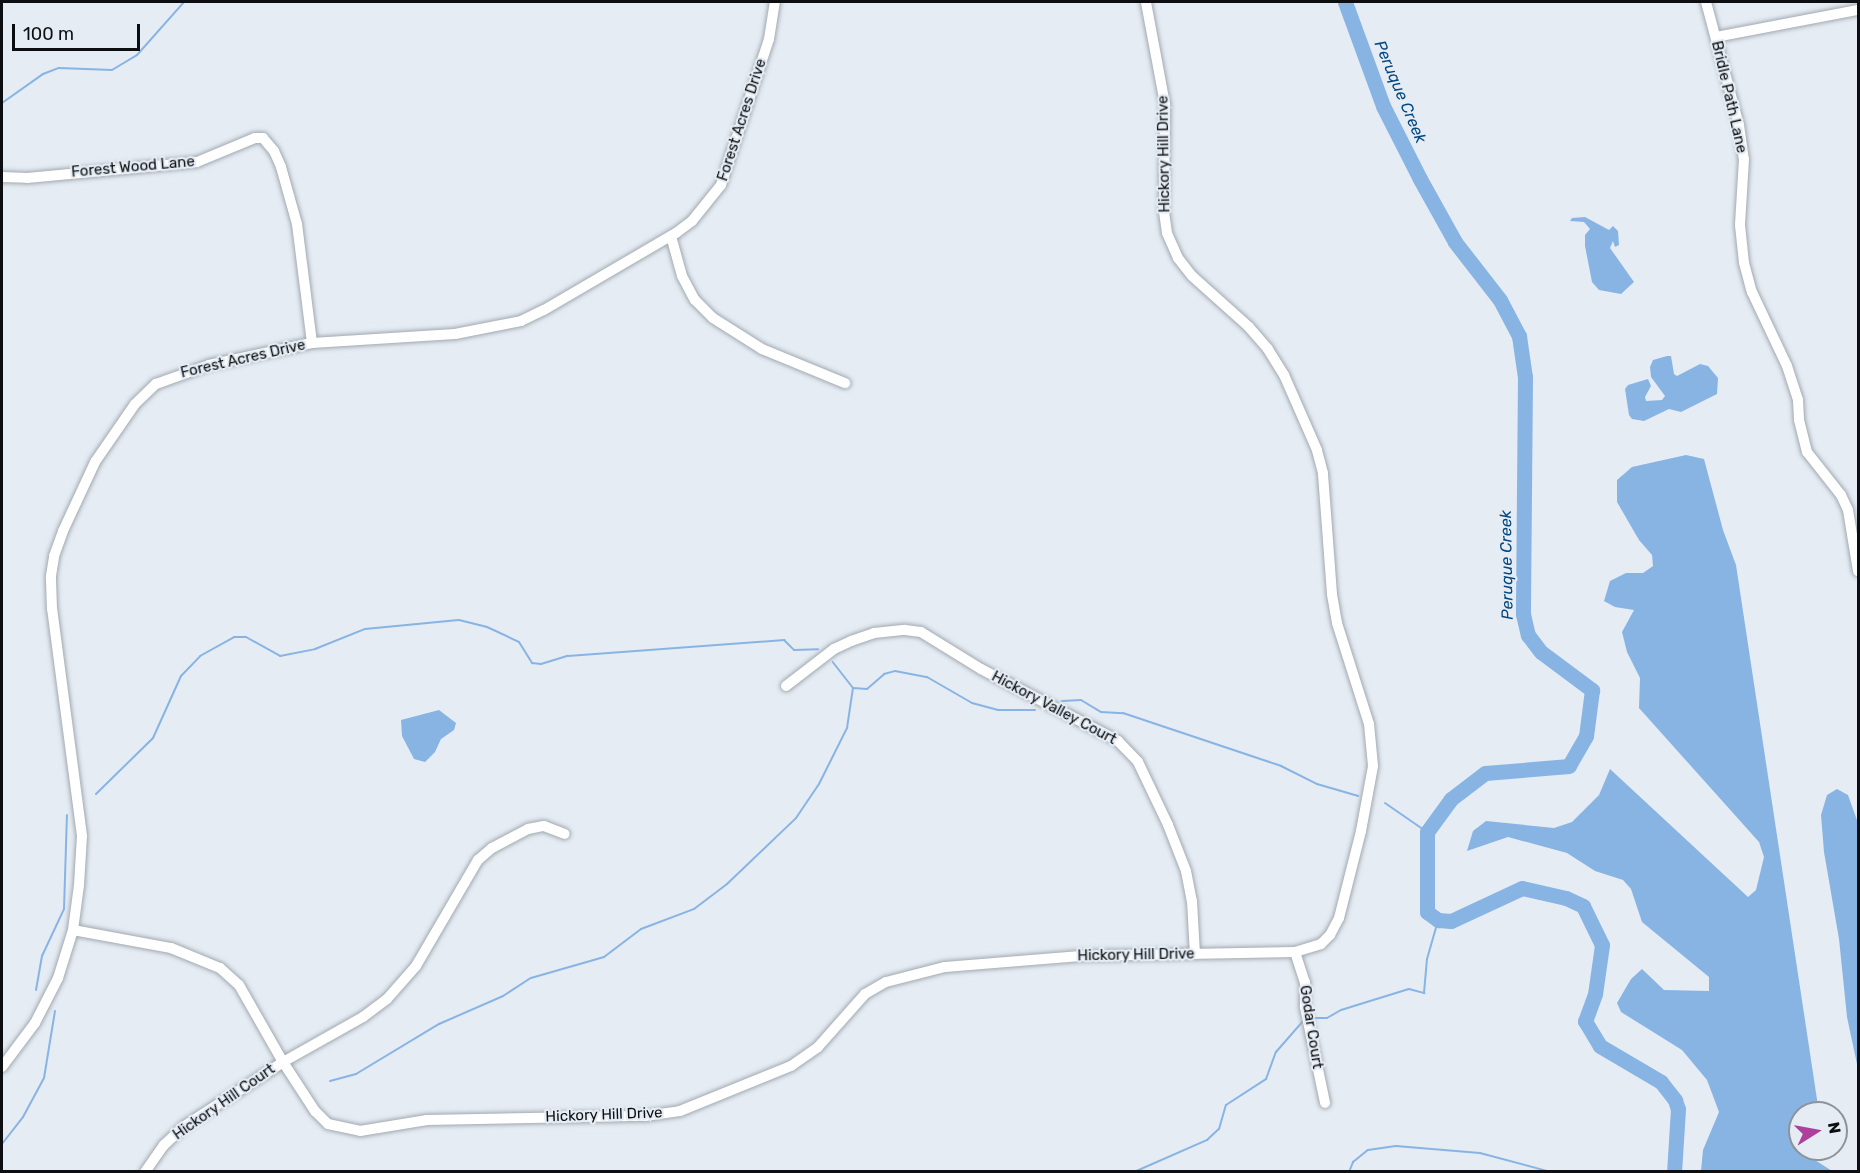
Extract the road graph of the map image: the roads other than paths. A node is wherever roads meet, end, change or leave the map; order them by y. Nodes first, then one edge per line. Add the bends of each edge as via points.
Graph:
1 (775, 2) edge
2 (1146, 2) edge
3 (1706, 2) edge
4 (1858, 10) edge
5 (1716, 37) junction
6 (2, 177) edge
7 (671, 236) junction
8 (312, 343) junction
9 (845, 383) dead end
10 (1858, 571) edge
11 (786, 686) dead end
12 (565, 834) dead end
13 (73, 930) junction
14 (1296, 952) junction
15 (1195, 954) junction
16 (283, 1062) junction
17 (2, 1067) edge
18 (1325, 1103) dead end
19 (145, 1172) edge

1 - 7 street, Forest Acres Drive via 769,39 722,185 692,220
2 - 14 street, Hickory Hill Drive via 1165,104 1167,233 1178,258 1192,276 1268,349 1284,375 1317,450 1323,473 1337,623 1370,735 1371,783 1339,918 1321,944
3 - 5 street, Bridle Path Lane
4 - 5 street
5 - 10 street, Bridle Path Lane via 1744,159 1740,225 1744,263 1752,292 1787,366 1798,400 1807,452 1842,495 1848,510
6 - 8 street, Forest Wood Lane via 197,162 263,138 281,167 297,224
7 - 8 street, Forest Acres Drive via 521,321 455,334
7 - 9 street via 682,276 695,300 713,318 762,349
8 - 13 street, Forest Acres Drive via 209,365 156,384 135,404 95,462 63,531 51,576 57,654 82,836
11 - 15 street, Hickory Valley Court via 851,640 884,632 921,632 981,669 1118,741 1138,762 1186,871
12 - 16 street, Hickory Hill Court via 544,826 528,829 492,848 478,860 405,982 363,1017
13 - 16 street, Hickory Hill Drive via 171,948 220,968 239,985
13 - 17 street, Forest Acres Drive via 47,1003
14 - 15 street, Hickory Hill Drive
14 - 18 street, Godar Court via 1305,982 1305,1007
15 - 16 street, Hickory Hill Drive via 1007,960 945,967 886,982 865,994 818,1047 791,1066 680,1111 645,1116 457,1118 360,1131 343,1129 328,1124 315,1111
16 - 19 street, Hickory Hill Court via 183,1127

